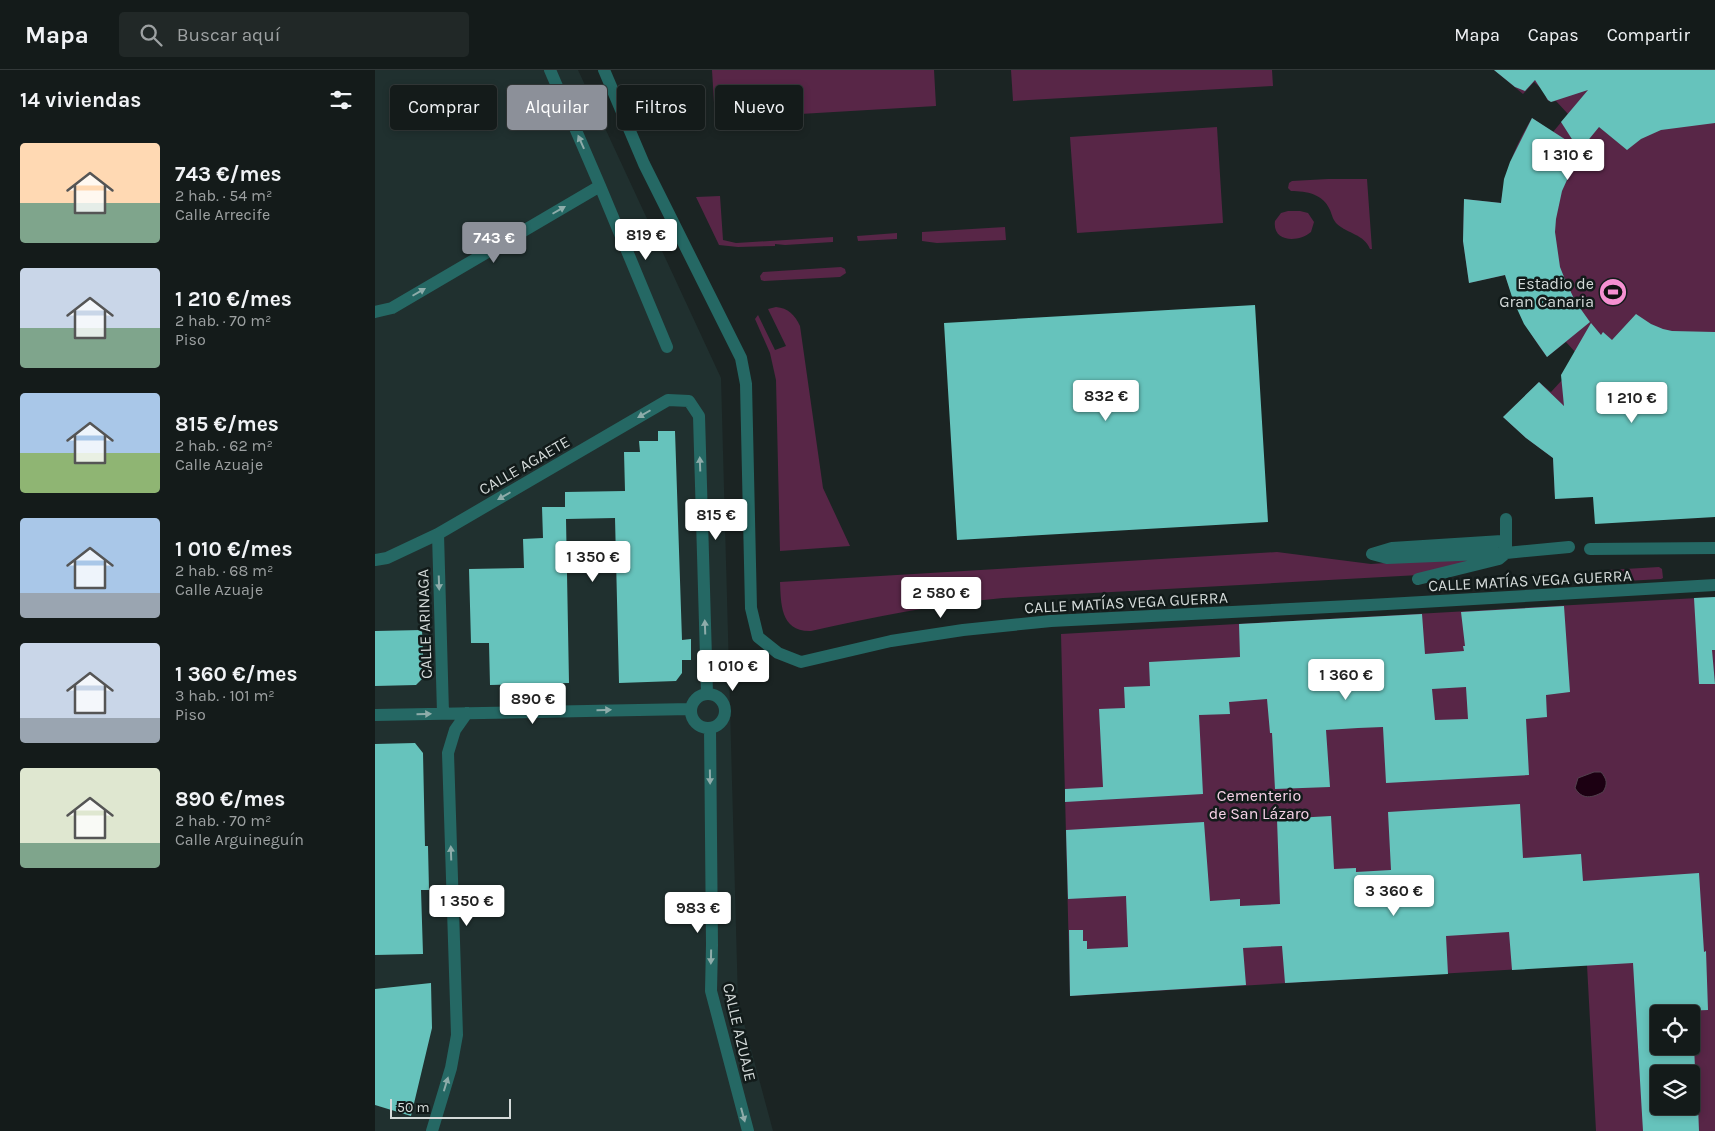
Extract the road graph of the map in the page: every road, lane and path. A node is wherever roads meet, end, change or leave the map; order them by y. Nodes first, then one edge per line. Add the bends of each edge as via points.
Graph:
1 (550, 70) edge
2 (604, 70) edge
3 (600, 186) junction
4 (375, 312) edge
5 (667, 346) dead end
6 (1506, 519) dead end
7 (438, 534) junction
8 (1504, 547) junction
9 (1569, 547) dead end
10 (1715, 548) edge
11 (1590, 549) dead end
12 (375, 560) edge
13 (1417, 579) dead end
14 (1715, 585) edge
15 (707, 693) junction
16 (691, 710) junction
17 (443, 713) junction
18 (467, 713) junction
19 (375, 715) edge
20 (710, 728) junction
21 (432, 1131) edge
22 (747, 1131) edge

3 -> 1 street
2 - 14 street, CALLE MATÍAS VEGA GUERRA via 644,164 741,358 746,384 751,608 759,637 777,653 801,662 900,640 1051,621
4 -> 3 street via 392,308
3 - 5 street
6 - 8 street
7 - 12 street, CALLE AGAETE via 387,558
15 -> 7 street, CALLE AGAETE via 699,416 689,401 668,400
7 -> 17 street, CALLE ARINAGA
8 - 8 street via 1392,548 1372,554 1387,558
8 - 9 street
8 - 13 street via 1499,559
10 - 11 street
15 - 16 street via 694,700
15 - 20 street via 717,696 726,710 719,724
18 -> 16 street
16 - 20 street via 691,716 698,725
17 - 18 street
19 -> 17 street
21 -> 18 street via 451,1068 457,1035 448,753 455,730
20 -> 22 street, CALLE AZUAJE via 711,992

